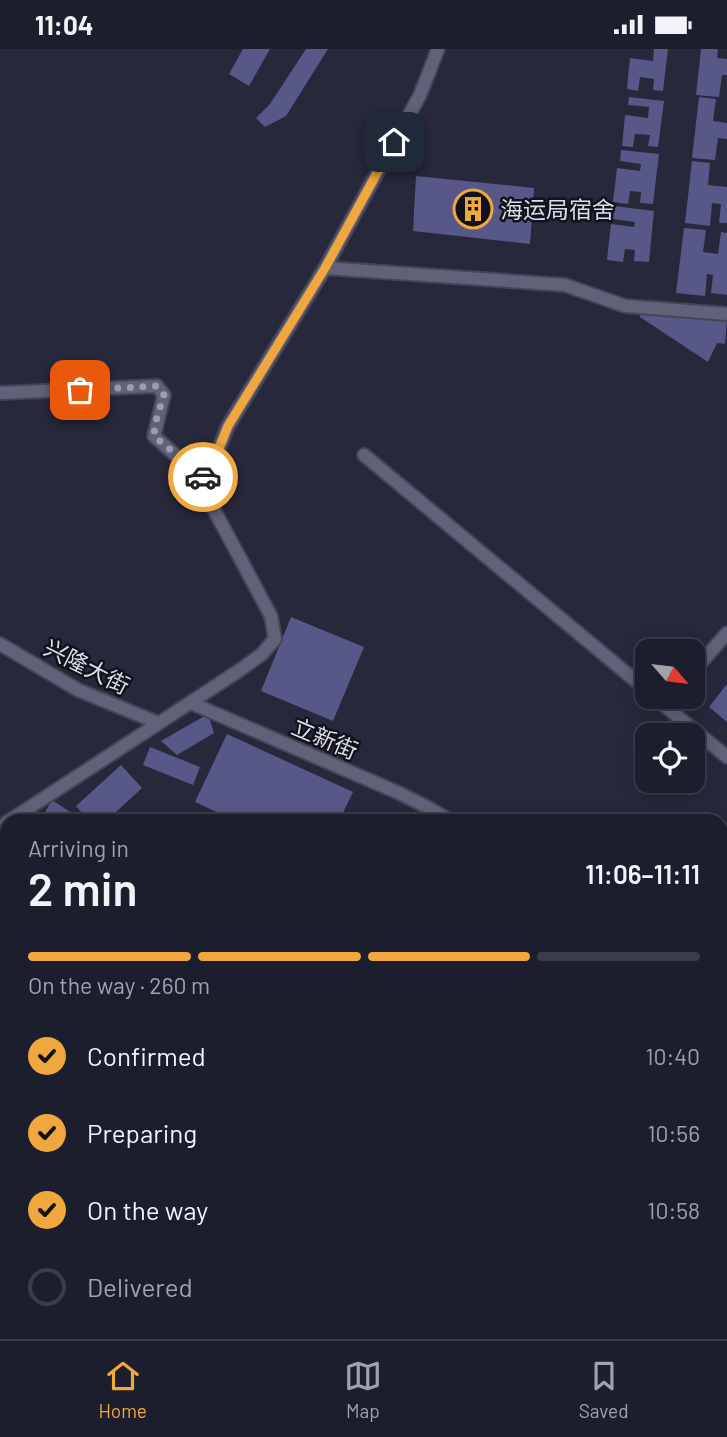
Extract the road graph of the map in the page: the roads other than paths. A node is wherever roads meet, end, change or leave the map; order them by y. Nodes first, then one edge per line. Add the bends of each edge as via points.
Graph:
1 (438, 49) edge
2 (325, 268) junction
3 (727, 314) edge
4 (0, 393) edge
5 (364, 455) dead end
6 (207, 478) junction
7 (727, 633) edge
8 (0, 644) edge
9 (705, 659) edge
10 (635, 680) edge
11 (191, 703) junction
12 (676, 709) edge
13 (156, 722) junction
14 (727, 757) edge
15 (429, 808) junction
16 (20, 814) edge
17 (432, 814) edge
18 (439, 814) edge

1 - 2 street via 421,96
2 - 3 street via 565,285 625,306
2 - 6 street via 228,426
4 - 6 street via 157,386 164,395 154,436
5 - 10 street
6 - 11 street via 212,506 271,616 275,639 262,654
7 - 9 street
8 - 13 street, 兴隆大街 via 78,690
11 - 13 street
11 - 15 street, 立新街
12 - 14 street
13 - 16 street
15 - 17 street
15 - 18 street, 立新街

